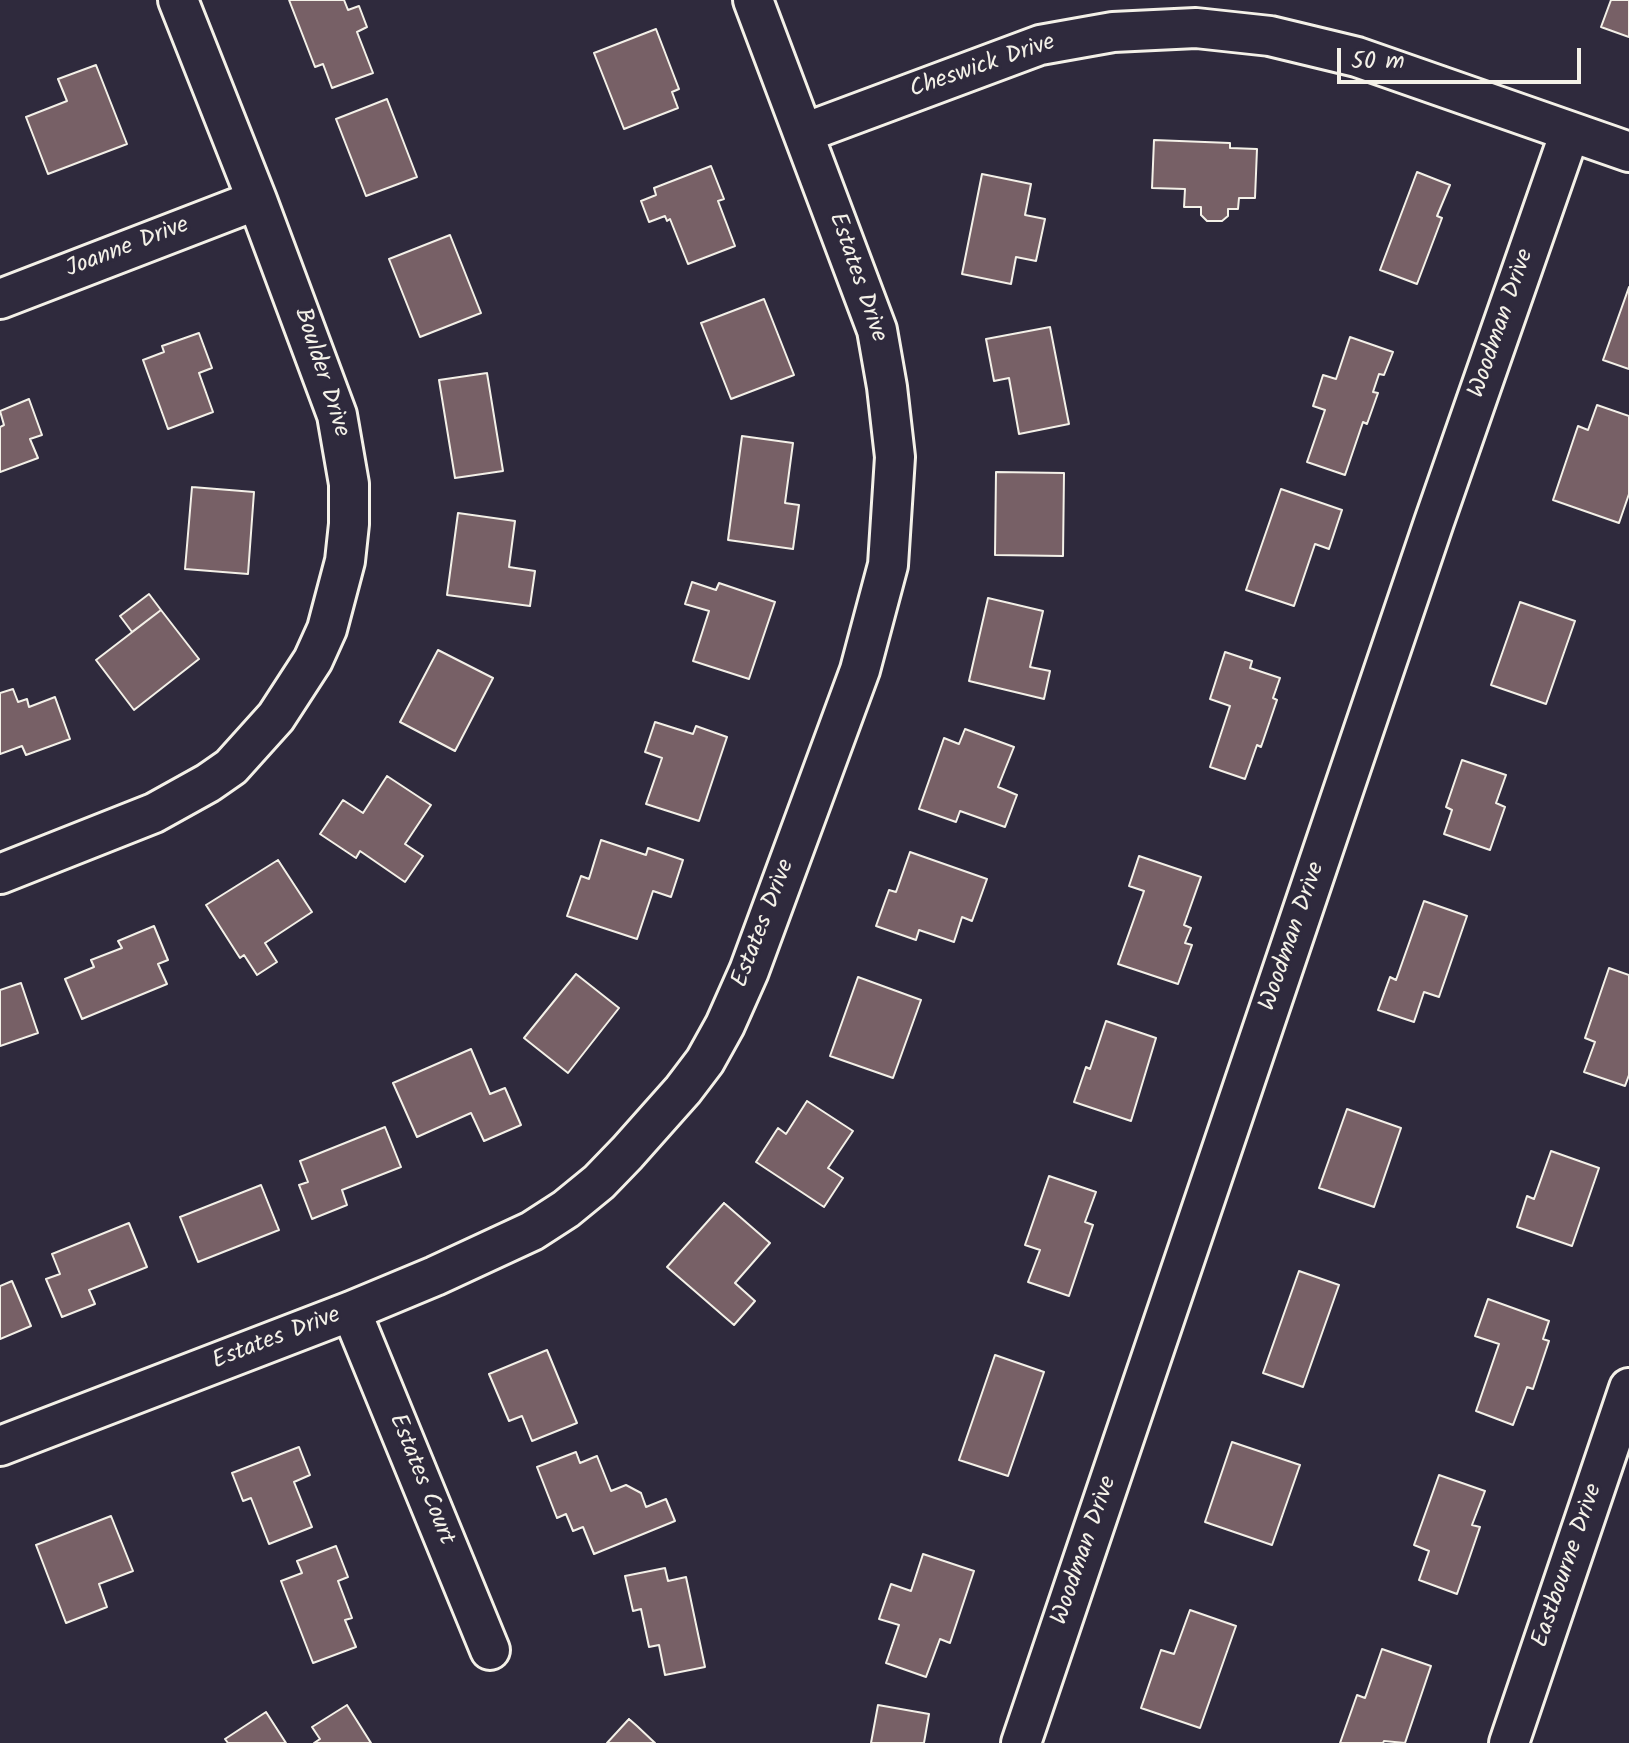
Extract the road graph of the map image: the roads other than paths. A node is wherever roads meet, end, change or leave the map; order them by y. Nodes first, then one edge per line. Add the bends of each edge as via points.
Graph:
1 (178, 0) edge
2 (753, 0) edge
3 (1153, 15) edge
4 (1570, 132) junction
5 (804, 133) junction
6 (1629, 152) edge
7 (257, 200) junction
8 (0, 299) edge
9 (0, 874) edge
10 (351, 1311) junction
11 (1629, 1388) edge
12 (0, 1446) edge
13 (490, 1650) dead end
14 (1021, 1743) edge
15 (1509, 1743) edge

1 - 7 street, Boulder Drive
2 - 5 street, Estates Drive
3 - 4 street, Cheswick Drive via 1196,28 1257,34 1357,57
3 - 5 street, Cheswick Drive via 1100,34 1040,45
4 - 6 street, Cheswick Drive
4 - 14 street, Woodman Drive
5 - 10 street, Estates Drive via 877,330 895,457 888,565 860,670 749,971 705,1061 599,1182 532,1231
7 - 8 street, Joanne Drive
7 - 9 street, Boulder Drive via 329,390 345,451 349,524 327,629 292,695 231,767 154,813
10 - 12 street, Estates Drive
10 - 13 street, Estates Court
11 - 15 street, Eastbourne Drive

